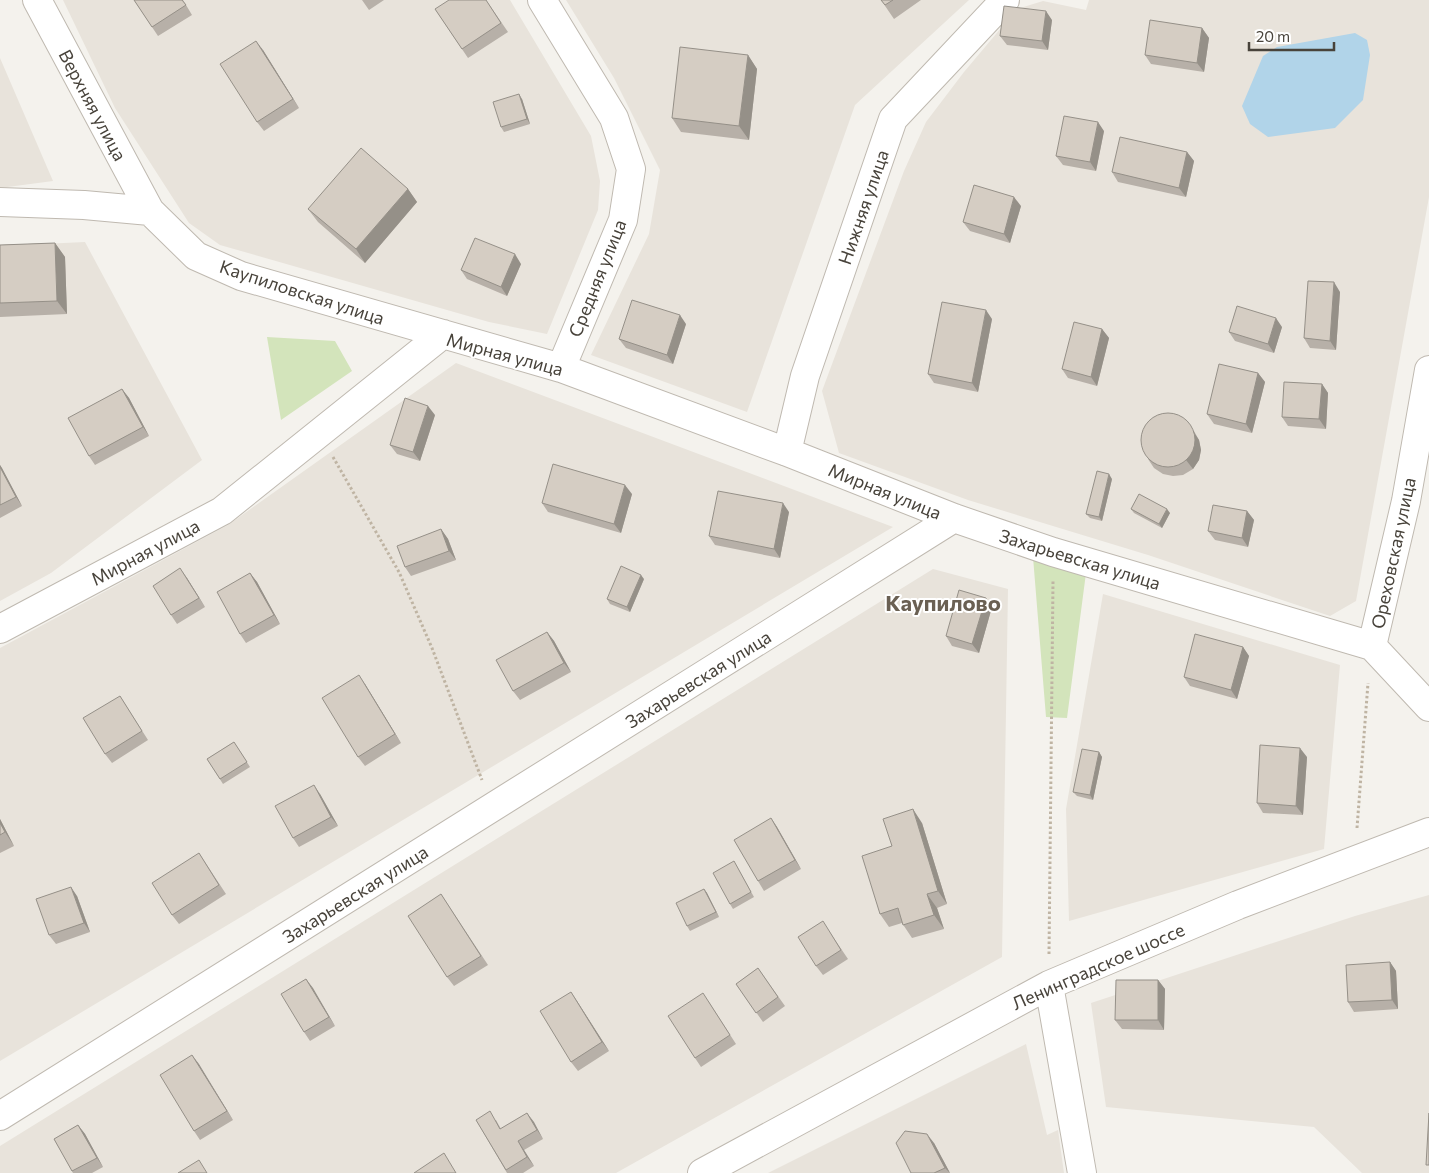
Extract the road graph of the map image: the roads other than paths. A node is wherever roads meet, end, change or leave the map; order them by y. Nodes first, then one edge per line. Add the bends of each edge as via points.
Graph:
1 (37, 0) edge
2 (542, 0) edge
3 (1005, 0) edge
4 (0, 202) edge
5 (150, 211) junction
6 (443, 334) junction
7 (561, 368) junction
8 (1429, 370) edge
9 (787, 452) junction
10 (954, 518) junction
11 (0, 629) edge
12 (1372, 646) junction
13 (1429, 708) edge
14 (1429, 832) edge
15 (1049, 985) junction
16 (0, 1116) edge
17 (702, 1173) edge
18 (1082, 1173) edge

1 - 5 street, Верхняя улица
2 - 7 street, Средняя улица via 614,118 631,168 623,220
3 - 9 street, Нижняя улица via 893,119 805,376
4 - 5 street
5 - 6 street, Каупиловская улица via 196,256 241,276
6 - 7 street, Мирная улица
6 - 11 street, Мирная улица via 222,510
7 - 9 street, Мирная улица
8 - 12 street, Ореховская улица via 1406,501
9 - 10 street, Мирная улица
10 - 12 street, Захарьевская улица via 1053,552
10 - 16 street, Захарьевская улица
12 - 13 street
14 - 15 street, Ленинградское шоссе via 1152,940
15 - 17 street, Ленинградское шоссе
15 - 18 street

